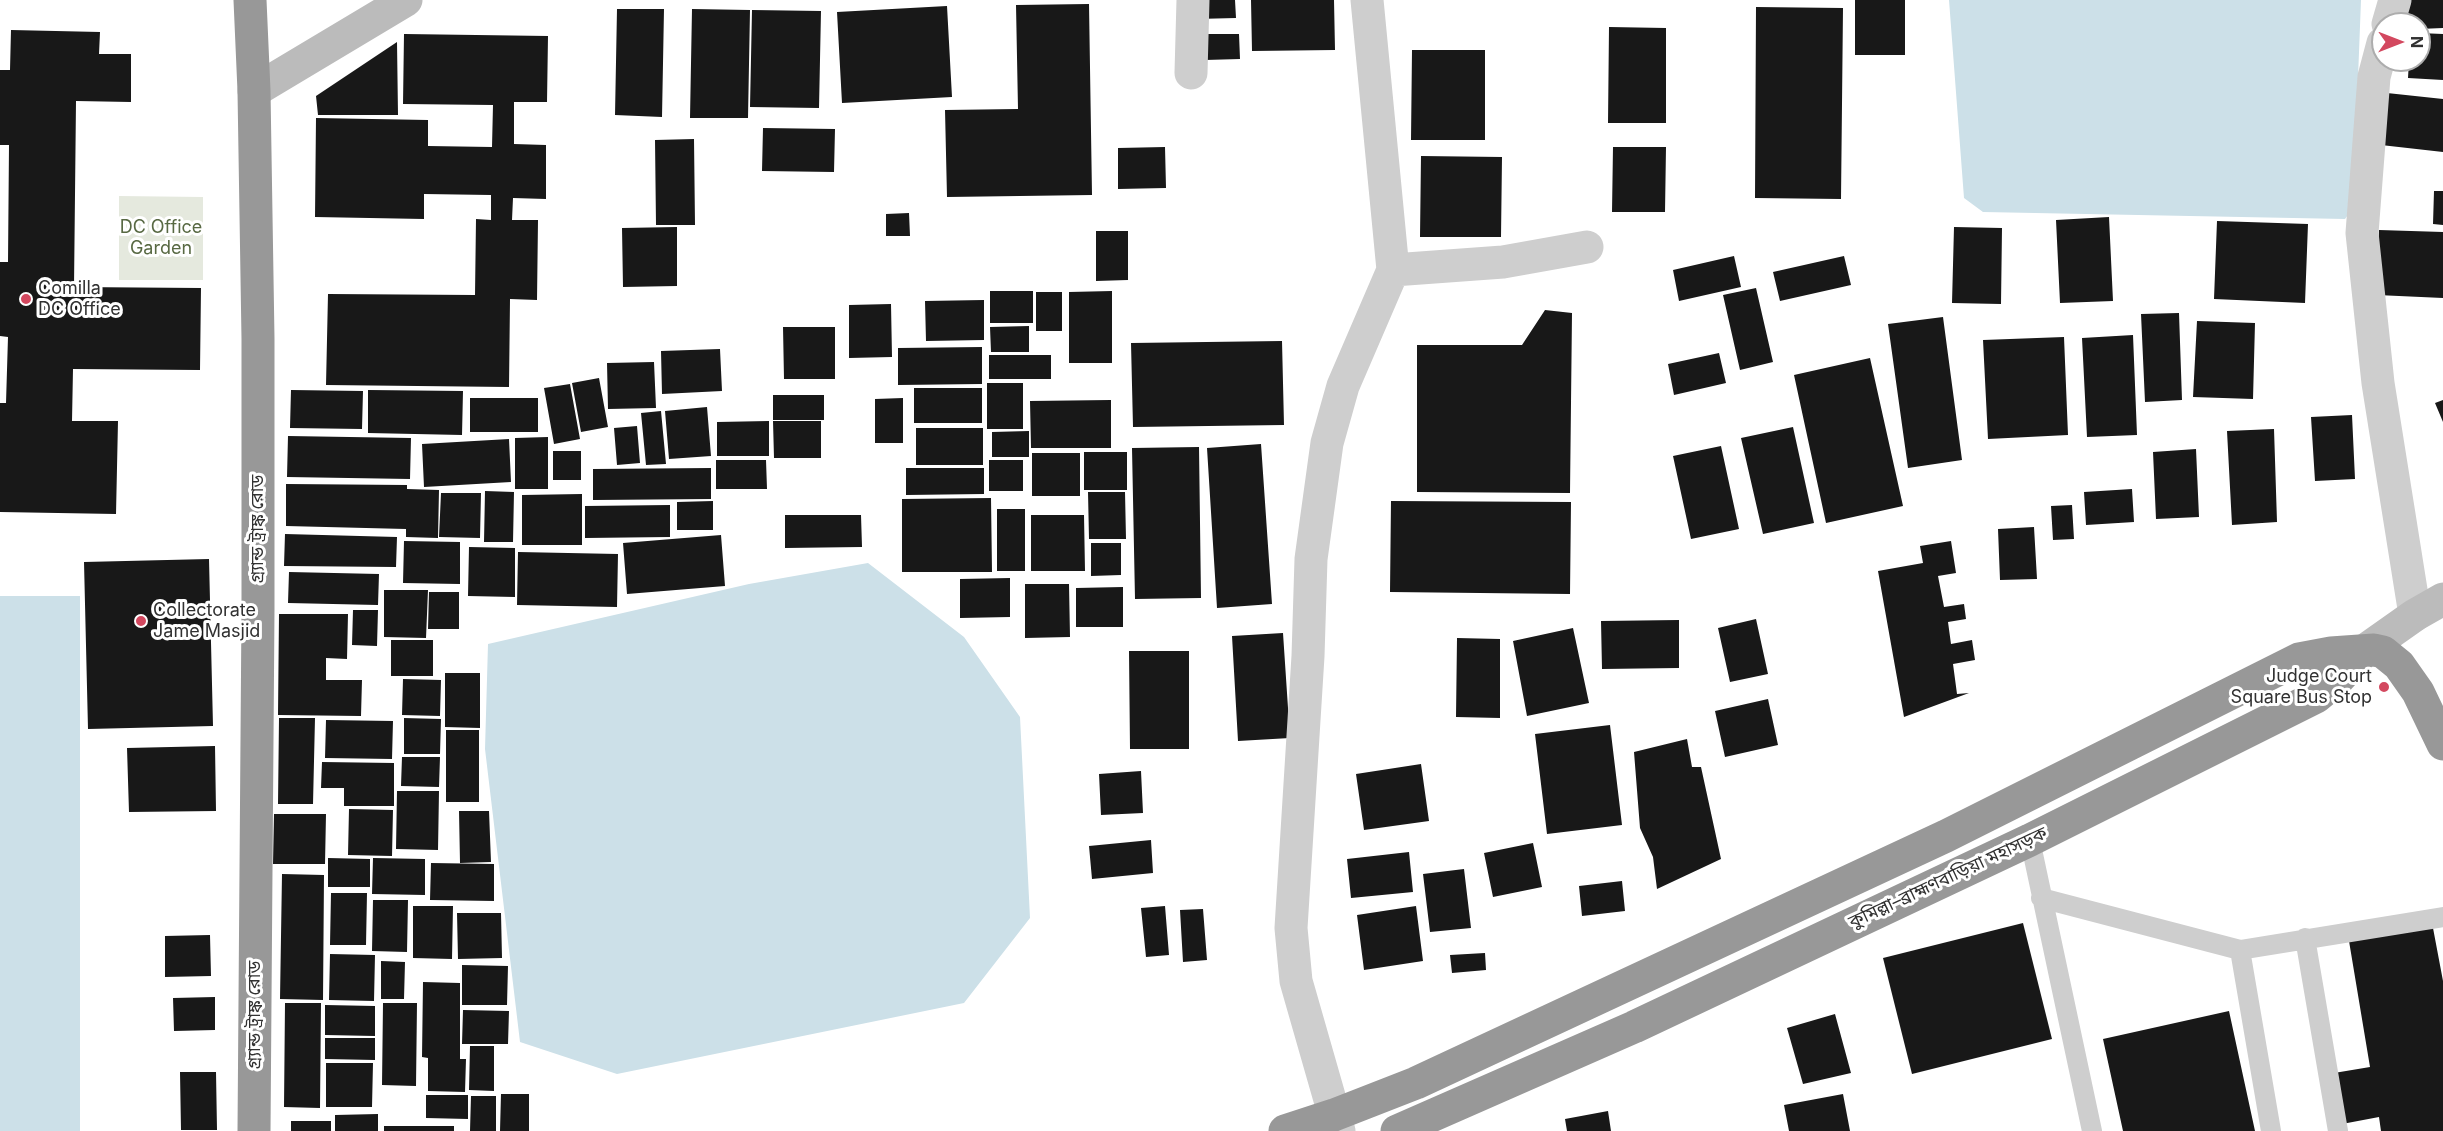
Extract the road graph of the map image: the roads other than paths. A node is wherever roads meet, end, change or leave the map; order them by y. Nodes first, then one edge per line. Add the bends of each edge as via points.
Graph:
1 (250, 0) edge
2 (406, 0) edge
3 (1193, 0) edge
4 (1367, 0) edge
5 (2375, 72) edge
6 (1191, 73) dead end
7 (254, 92) junction
8 (1587, 247) dead end
9 (1393, 270) junction
10 (2429, 607) edge
11 (2364, 651) junction
12 (2443, 744) edge
13 (2093, 762) junction
14 (2111, 799) junction
15 (2030, 840) junction
16 (2042, 898) junction
17 (2443, 917) edge
18 (2305, 938) junction
19 (2240, 950) junction
20 (1336, 1123) edge
21 (254, 1131) edge
22 (1285, 1131) edge
23 (1397, 1131) edge
24 (2092, 1131) edge
25 (2271, 1131) edge
26 (2338, 1131) edge

1 - 7 highway, গ্র্যান্ড ট্রাঙ্ক রোড
2 - 7 street
3 - 6 street
4 - 9 street
5 - 10 street via 2362,233 2378,383
7 - 21 highway, গ্র্যান্ড ট্রাঙ্ক রোড via 258,596
8 - 9 street via 1503,262
9 - 20 street via 1343,386 1327,443 1311,559 1292,928 1296,981
10 - 11 street
11 - 12 highway via 2382,652 2399,665 2418,692
11 - 13 highway via 2299,659
11 - 14 highway, কুমিল্লা–ব্রাহ্মণবাড়িয়া মহাসড়ক via 2316,697
13 - 14 highway
13 - 20 highway via 1946,836
14 - 15 highway, কুমিল্লা–ব্রাহ্মণবাড়িয়া মহাসড়ক
15 - 16 lane
15 - 23 highway, কুমিল্লা–ব্রাহ্মণবাড়িয়া মহাসড়ক via 1634,1027
16 - 19 lane
16 - 24 lane
17 - 18 lane
18 - 19 lane
18 - 26 lane
19 - 25 lane
20 - 22 highway

